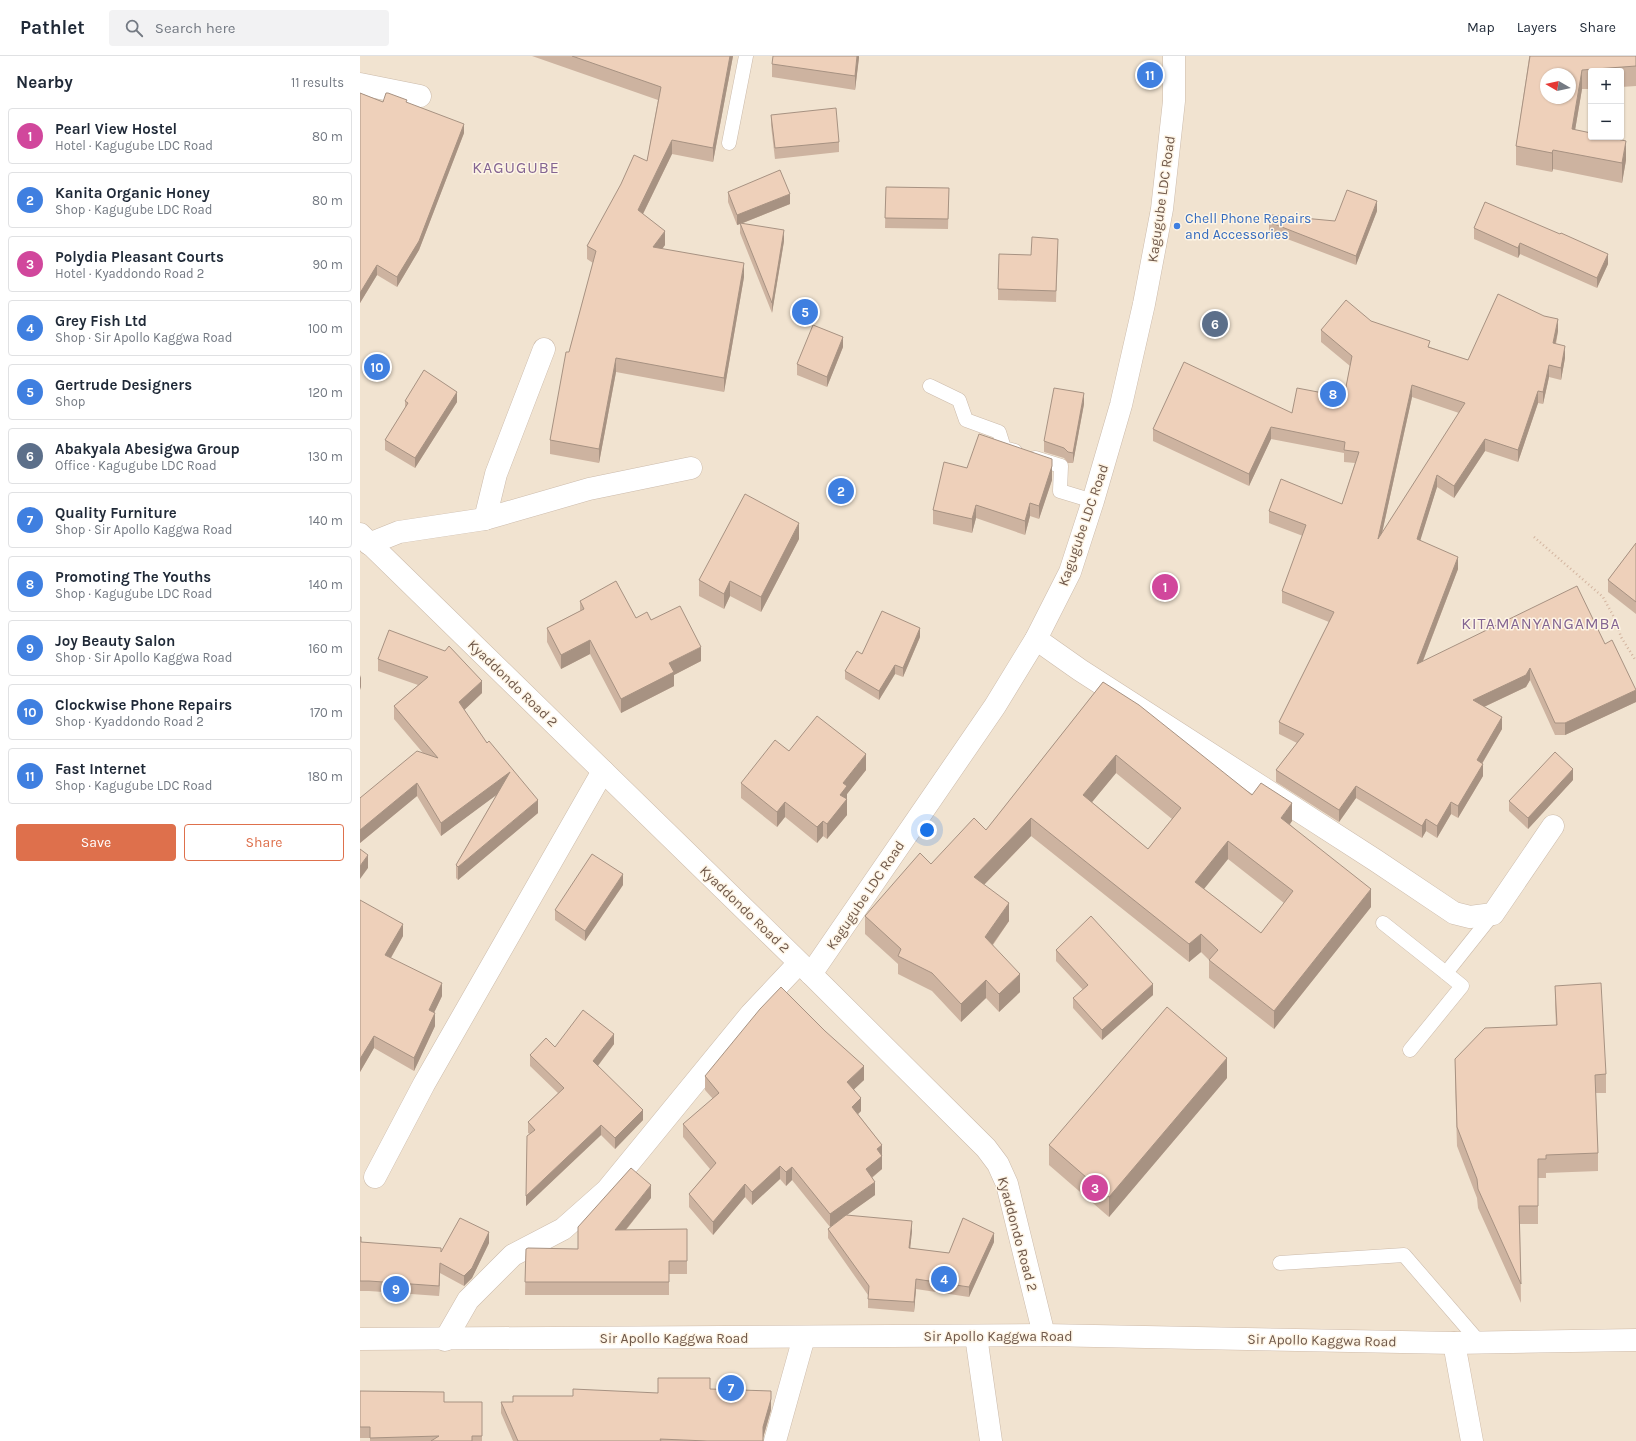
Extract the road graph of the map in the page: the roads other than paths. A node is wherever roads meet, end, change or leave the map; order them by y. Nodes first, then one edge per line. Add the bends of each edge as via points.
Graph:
1 (746, 56) edge
2 (1174, 56) edge
3 (360, 84) edge
4 (420, 96) dead end
5 (729, 143) dead end
6 (544, 350) dead end
7 (930, 386) dead end
8 (691, 468) dead end
9 (1093, 501) junction
10 (485, 519) junction
11 (365, 539) edge
12 (1036, 640) junction
13 (603, 771) junction
14 (1553, 826) dead end
15 (1493, 914) junction
16 (1383, 922) dead end
17 (805, 968) junction
18 (1446, 973) junction
19 (1410, 1050) dead end
20 (375, 1177) dead end
21 (1280, 1263) dead end
22 (1044, 1335) junction
23 (976, 1336) junction
24 (804, 1337) junction
25 (360, 1339) edge
26 (445, 1340) junction
27 (1636, 1340) edge
28 (1454, 1343) junction
29 (1480, 1343) junction
30 (775, 1441) edge
31 (991, 1441) edge
32 (1472, 1441) edge

1 - 5 lane
2 - 9 street, Kagugube LDC Road via 1174,101 1162,208 1121,405
3 - 4 street
6 - 10 street via 496,474
7 - 9 lane via 959,400 966,420 998,432 1004,448 1061,466 1060,491
8 - 10 street via 589,489
9 - 12 street, Kagugube LDC Road via 1070,572
10 - 11 street
11 - 13 street, Kyaddondo Road 2
12 - 15 street via 1454,913 1470,917
12 - 17 street, Kagugube LDC Road via 995,706
13 - 17 street, Kyaddondo Road 2
13 - 20 street via 424,1084
14 - 15 street
15 - 18 lane
16 - 18 lane
17 - 22 street, Kyaddondo Road 2 via 966,1127 998,1164 1007,1184
17 - 26 street, Kagugube LDC Road via 751,1014 607,1190 563,1228 513,1255 468,1300
18 - 19 lane via 1462,986
21 - 29 lane via 1404,1255
22 - 23 street, Sir Apollo Kaggwa Road
22 - 28 street, Sir Apollo Kaggwa Road
23 - 24 street, Sir Apollo Kaggwa Road
23 - 31 street
24 - 26 street, Sir Apollo Kaggwa Road
24 - 30 street
25 - 26 street, Sir Apollo Kaggwa Road
27 - 29 street, Sir Apollo Kaggwa Road
28 - 29 street, Sir Apollo Kaggwa Road
28 - 32 street

